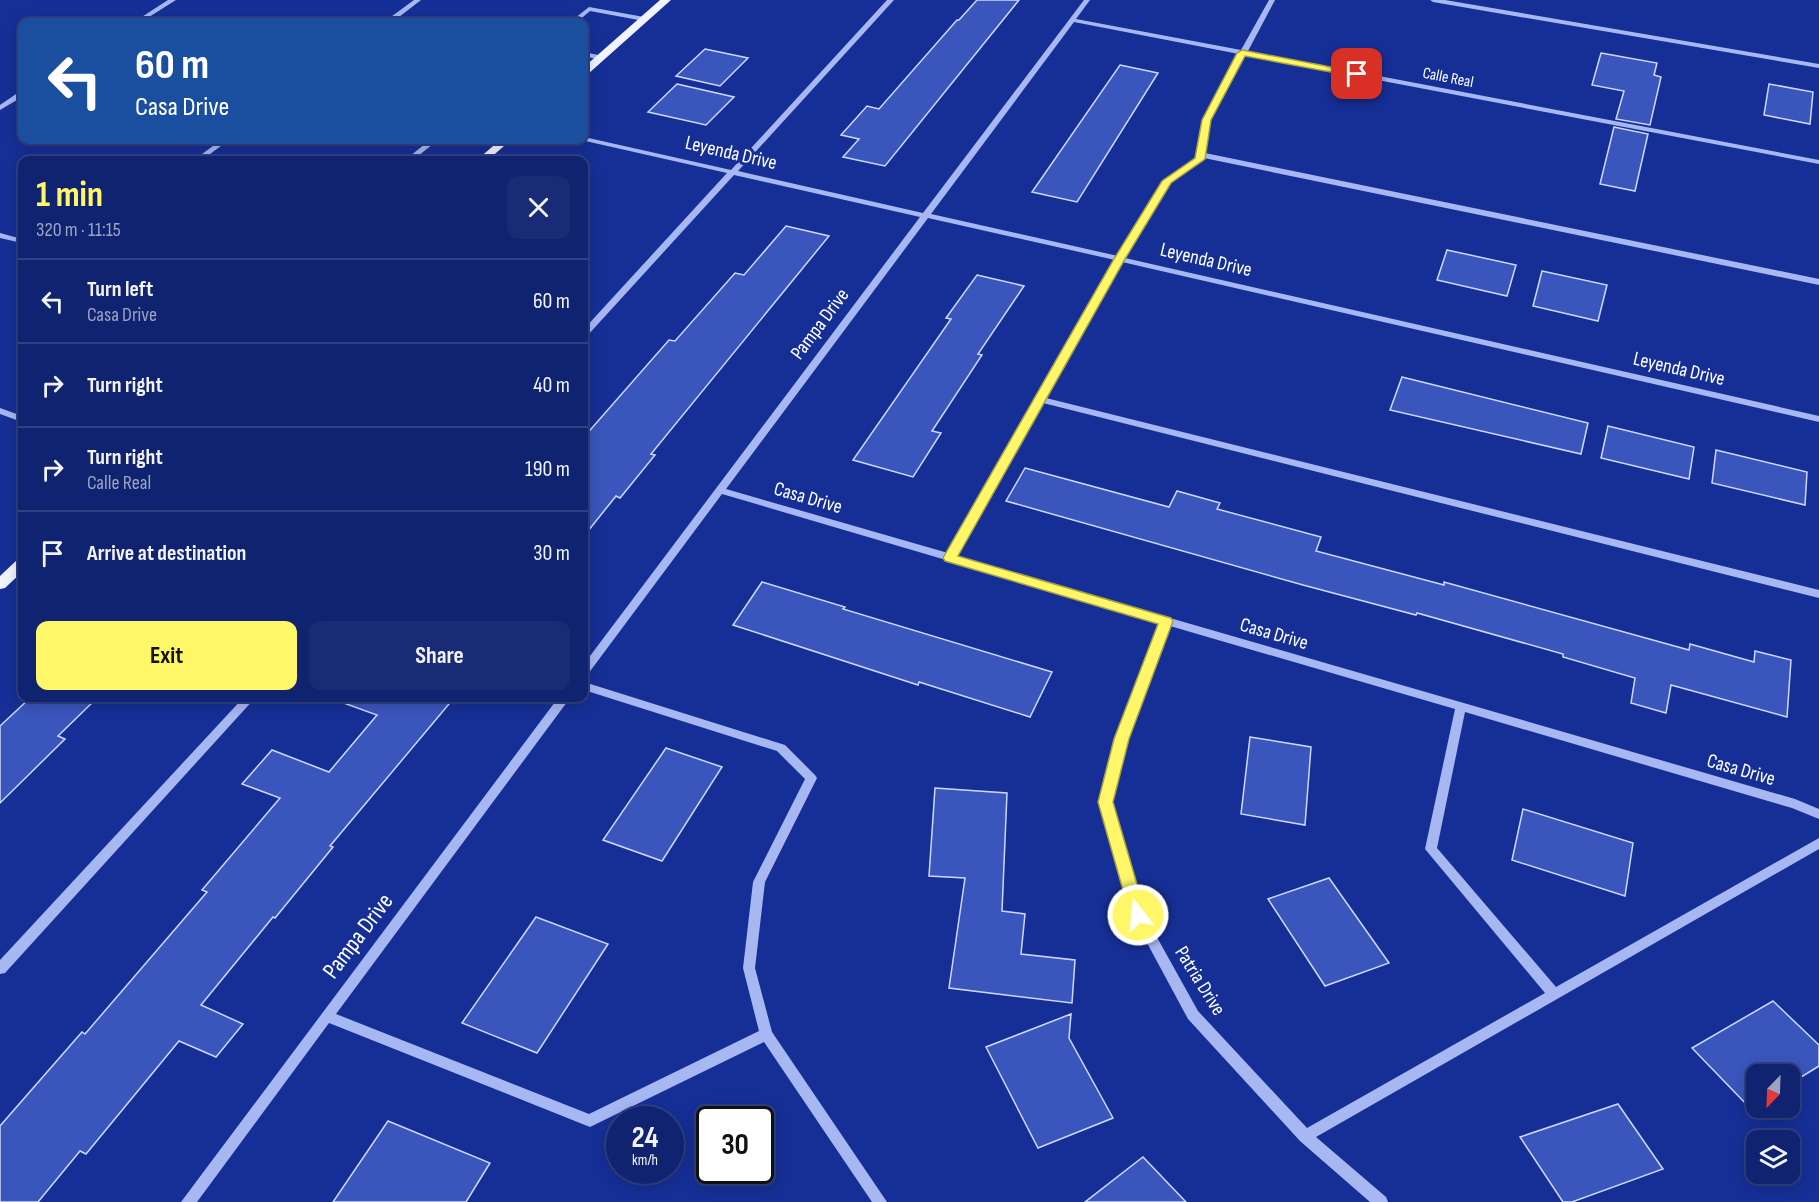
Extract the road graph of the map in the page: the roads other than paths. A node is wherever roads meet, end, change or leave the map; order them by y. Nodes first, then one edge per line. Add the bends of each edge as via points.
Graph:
1 (173, 0) edge
2 (418, 0) edge
3 (666, 0) edge
4 (891, 0) edge
5 (1087, 0) edge
6 (1272, 0) edge
7 (1433, 0) edge
8 (144, 18) edge
9 (393, 18) edge
10 (578, 18) edge
11 (644, 19) junction
12 (1072, 20) junction
13 (1242, 53) junction
14 (588, 55) edge
15 (600, 58) junction
16 (1819, 66) edge
17 (588, 68) edge
18 (18, 97) edge
19 (0, 108) edge
20 (588, 140) edge
21 (220, 144) edge
22 (429, 144) edge
23 (501, 144) edge
24 (1201, 155) junction
25 (203, 156) edge
26 (414, 156) edge
27 (487, 156) edge
28 (1819, 162) edge
29 (733, 172) junction
30 (926, 215) junction
31 (0, 235) edge
32 (18, 240) edge
33 (1120, 259) junction
34 (1819, 282) edge
35 (588, 330) edge
36 (1040, 399) junction
37 (0, 411) edge
38 (18, 418) edge
39 (1819, 419) edge
40 (718, 490) junction
41 (950, 558) junction
42 (18, 568) edge
43 (0, 584) edge
44 (1819, 594) edge
45 (1166, 621) junction
46 (588, 666) edge
47 (588, 687) edge
48 (245, 702) edge
49 (561, 702) edge
50 (1461, 707) junction
51 (1819, 814) edge
52 (1819, 843) edge
53 (0, 969) edge
54 (1554, 994) junction
55 (327, 1016) junction
56 (766, 1034) junction
57 (1305, 1136) junction
58 (188, 1202) edge
59 (880, 1202) edge
60 (1381, 1202) edge

1 - 8 street
2 - 9 street
3 - 11 main road
4 - 29 street
5 - 12 street, Pampa Drive
6 - 13 street
7 - 16 street
10 - 11 street via 589,9
11 - 15 main road
12 - 13 street, Calle Real
12 - 30 street, Pampa Drive
13 - 24 street via 1207,120
13 - 28 street, Calle Real
14 - 15 street
15 - 17 main road
18 - 19 street
20 - 29 street, Leyenda Drive
21 - 25 street
22 - 26 street
23 - 27 main road
24 - 33 street via 1167,181
24 - 34 street
29 - 30 street, Leyenda Drive
29 - 35 street
30 - 33 street, Leyenda Drive
30 - 40 street, Pampa Drive
31 - 32 street
33 - 36 street
33 - 39 street, Leyenda Drive
36 - 41 street
36 - 44 street
37 - 38 street
40 - 41 street, Casa Drive
40 - 46 street, Pampa Drive
41 - 45 street, Casa Drive
42 - 43 main road
45 - 50 street, Casa Drive
45 - 57 street, Patria Drive via 1122,739 1105,802 1138,915 1193,1016
47 - 56 street via 781,748 811,778 759,882 750,968
48 - 53 street
49 - 55 street, Pampa Drive
50 - 51 street, Casa Drive
50 - 54 street via 1431,849
52 - 54 street
54 - 57 street
55 - 56 street via 590,1121
55 - 58 street, Pampa Drive
56 - 59 street
57 - 60 street, Patria Drive

